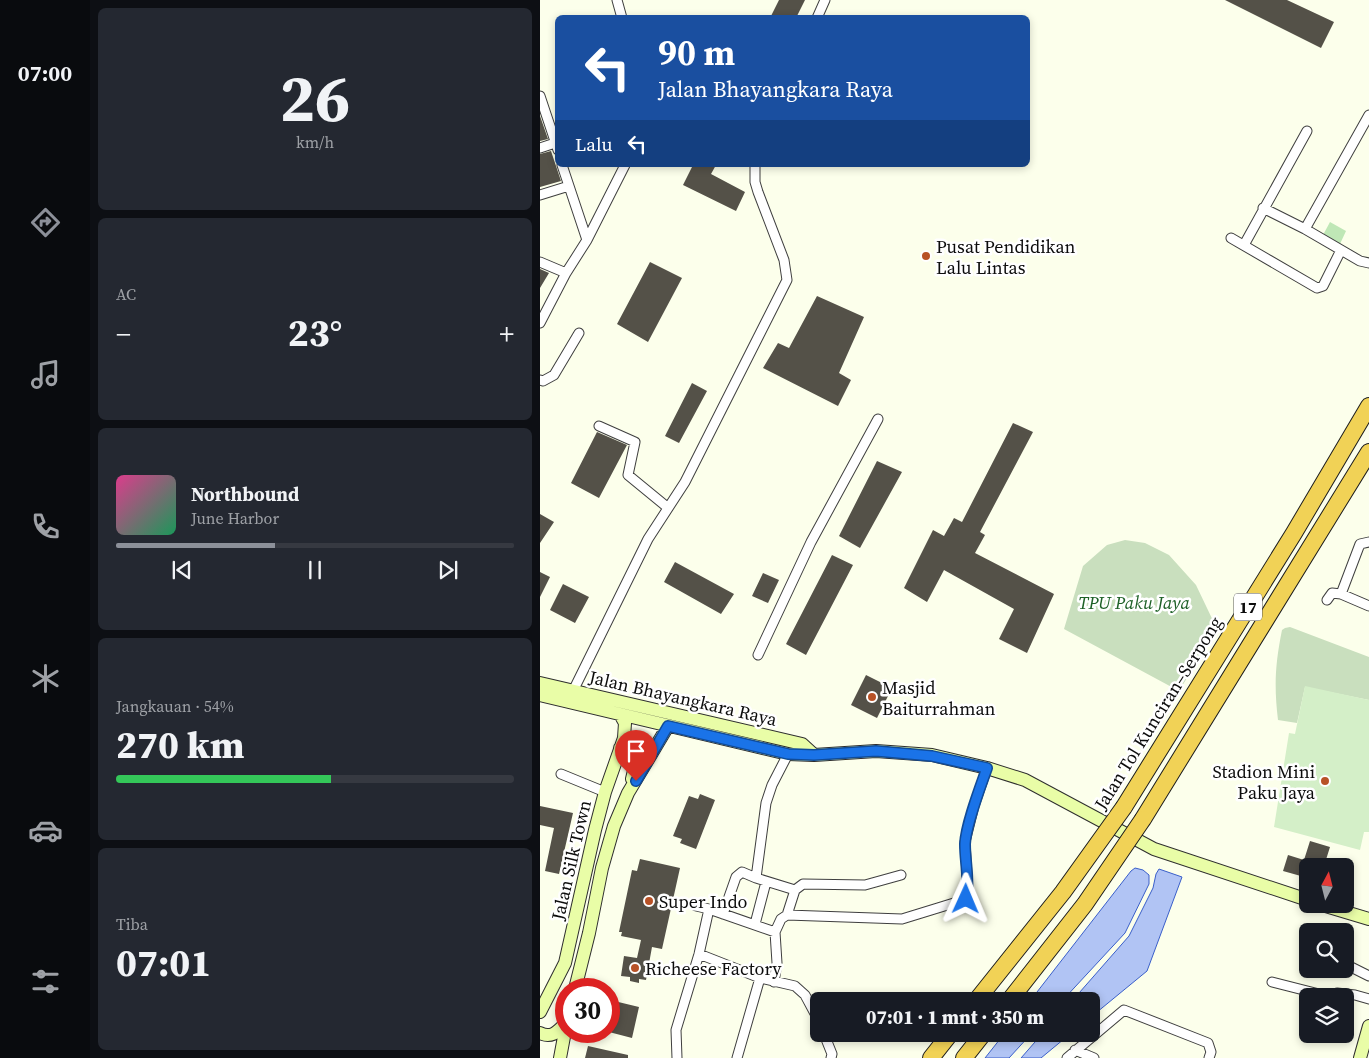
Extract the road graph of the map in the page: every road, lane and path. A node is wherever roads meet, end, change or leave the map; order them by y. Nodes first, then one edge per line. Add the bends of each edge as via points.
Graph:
1 (617, 0) edge
2 (825, 0) edge
3 (621, 15) edge
4 (818, 15) edge
5 (540, 96) edge
6 (542, 106) edge
7 (1369, 115) edge
8 (1307, 131) dead end
9 (555, 143) edge
10 (555, 146) edge
11 (540, 148) edge
12 (563, 167) edge
13 (624, 167) edge
14 (755, 167) edge
15 (569, 186) junction
16 (540, 195) edge
17 (1264, 208) junction
18 (1305, 229) junction
19 (1231, 238) dead end
20 (587, 240) junction
21 (1244, 245) junction
22 (1341, 250) junction
23 (540, 262) edge
24 (1369, 263) edge
25 (566, 273) junction
26 (540, 323) edge
27 (578, 333) dead end
28 (540, 380) edge
29 (1369, 406) edge
30 (878, 419) dead end
31 (599, 426) dead end
32 (1369, 452) edge
33 (667, 507) junction
34 (1369, 542) edge
35 (1341, 594) junction
36 (1327, 600) dead end
37 (1369, 606) edge
38 (758, 655) dead end
39 (540, 684) edge
40 (573, 691) junction
41 (540, 696) edge
42 (635, 705) junction
43 (620, 714) junction
44 (647, 721) junction
45 (668, 726) junction
46 (620, 749) junction
47 (653, 752) junction
48 (788, 754) junction
49 (814, 755) junction
50 (987, 768) junction
51 (561, 774) dead end
52 (605, 792) junction
53 (628, 793) junction
54 (902, 875) dead end
55 (756, 878) junction
56 (766, 882) junction
57 (795, 890) junction
58 (1299, 897) edge
59 (696, 906) dead end
60 (709, 909) junction
61 (1349, 913) edge
62 (723, 914) junction
63 (787, 914) junction
64 (1369, 919) edge
65 (755, 924) junction
66 (775, 932) junction
67 (699, 954) junction
68 (1354, 968) edge
69 (1369, 976) edge
70 (578, 978) edge
71 (760, 978) junction
72 (774, 982) junction
73 (1272, 982) dead end
74 (983, 992) edge
75 (1016, 992) edge
76 (1369, 999) edge
77 (810, 1004) edge
78 (540, 1012) edge
79 (1369, 1026) edge
80 (540, 1033) edge
81 (555, 1033) edge
82 (827, 1042) edge
83 (944, 1042) edge
84 (977, 1042) edge
85 (563, 1043) edge
86 (1366, 1043) edge
87 (1074, 1050) junction
88 (560, 1058) edge
89 (678, 1058) edge
90 (737, 1058) edge
91 (831, 1058) edge
92 (931, 1058) edge
93 (964, 1058) edge
94 (1067, 1058) edge
95 (1094, 1058) edge
96 (1209, 1058) edge
97 (1360, 1058) edge

1 - 3 street
2 - 4 street
5 - 6 street
6 - 9 street
7 - 18 street
8 - 17 street
10 - 11 street
12 - 15 street
13 - 20 street
14 - 33 street via 755,182 784,260 787,280 685,482
15 - 16 street
15 - 20 street
17 - 18 street
17 - 21 street
18 - 22 street
19 - 21 street
20 - 25 street
21 - 22 street via 1318,288 1323,286
22 - 24 street
23 - 25 street
25 - 26 street
27 - 28 street via 554,375
29 - 74 highway, Jalan Tol Kunciran–Serpong / 17, bridge via 1124,806 1063,892
30 - 38 street via 811,542
31 - 33 street via 635,442 628,475
32 - 75 highway, 17, bridge via 1143,819 1085,904
33 - 40 street
34 - 35 street via 1360,544
35 - 36 street via 1330,593
35 - 37 street
39 - 40 main road, Jalan Bhayangkara Raya
40 - 42 main road, Jalan Bhayangkara Raya
41 - 43 main road, Jalan Bhayangkara Raya
42 - 44 main road
42 - 49 main road, Jalan Bhayangkara Raya via 802,744
43 - 44 main road, Jalan Bhayangkara Raya
43 - 46 main road, Jalan Silk Town via 625,723
44 - 45 main road, Jalan Bhayangkara Raya
44 - 47 main road via 653,734
45 - 47 main road, Jalan Silk Town
45 - 48 main road, Jalan Bhayangkara Raya
46 - 52 main road, Jalan Silk Town
46 - 53 main road via 633,739 640,746
47 - 53 main road, Jalan Silk Town
48 - 49 main road, Jalan Bhayangkara Raya
48 - 55 street via 766,803
49 - 50 main road, Jalan Bhayangkara Raya via 876,751 932,756
50 - 58 main road, Jalan Bhayangkara Raya via 1025,780 1154,849
50 - 63 street via 965,842 966,899 902,919
51 - 52 street
52 - 78 main road, Jalan Silk Town via 565,963
53 - 70 main road, Jalan Silk Town via 602,868
54 - 57 street via 865,885 803,884
55 - 56 street
55 - 62 street via 742,872 736,877
56 - 57 street
56 - 65 street
57 - 63 street
59 - 60 street
60 - 62 street
60 - 67 street
61 - 64 main road
62 - 65 street
63 - 66 street
65 - 66 street
66 - 72 street via 777,963
67 - 71 street
67 - 89 street via 676,1030
68 - 69 street
71 - 72 street
71 - 90 street
72 - 77 street via 795,986
73 - 76 street via 1327,996 1338,993
79 - 86 main road
80 - 81 main road via 545,1036
82 - 91 street
83 - 92 highway
84 - 93 highway
85 - 88 main road
86 - 97 main road
87 - 94 street
87 - 95 street
87 - 96 street via 1124,1010 1208,1043

